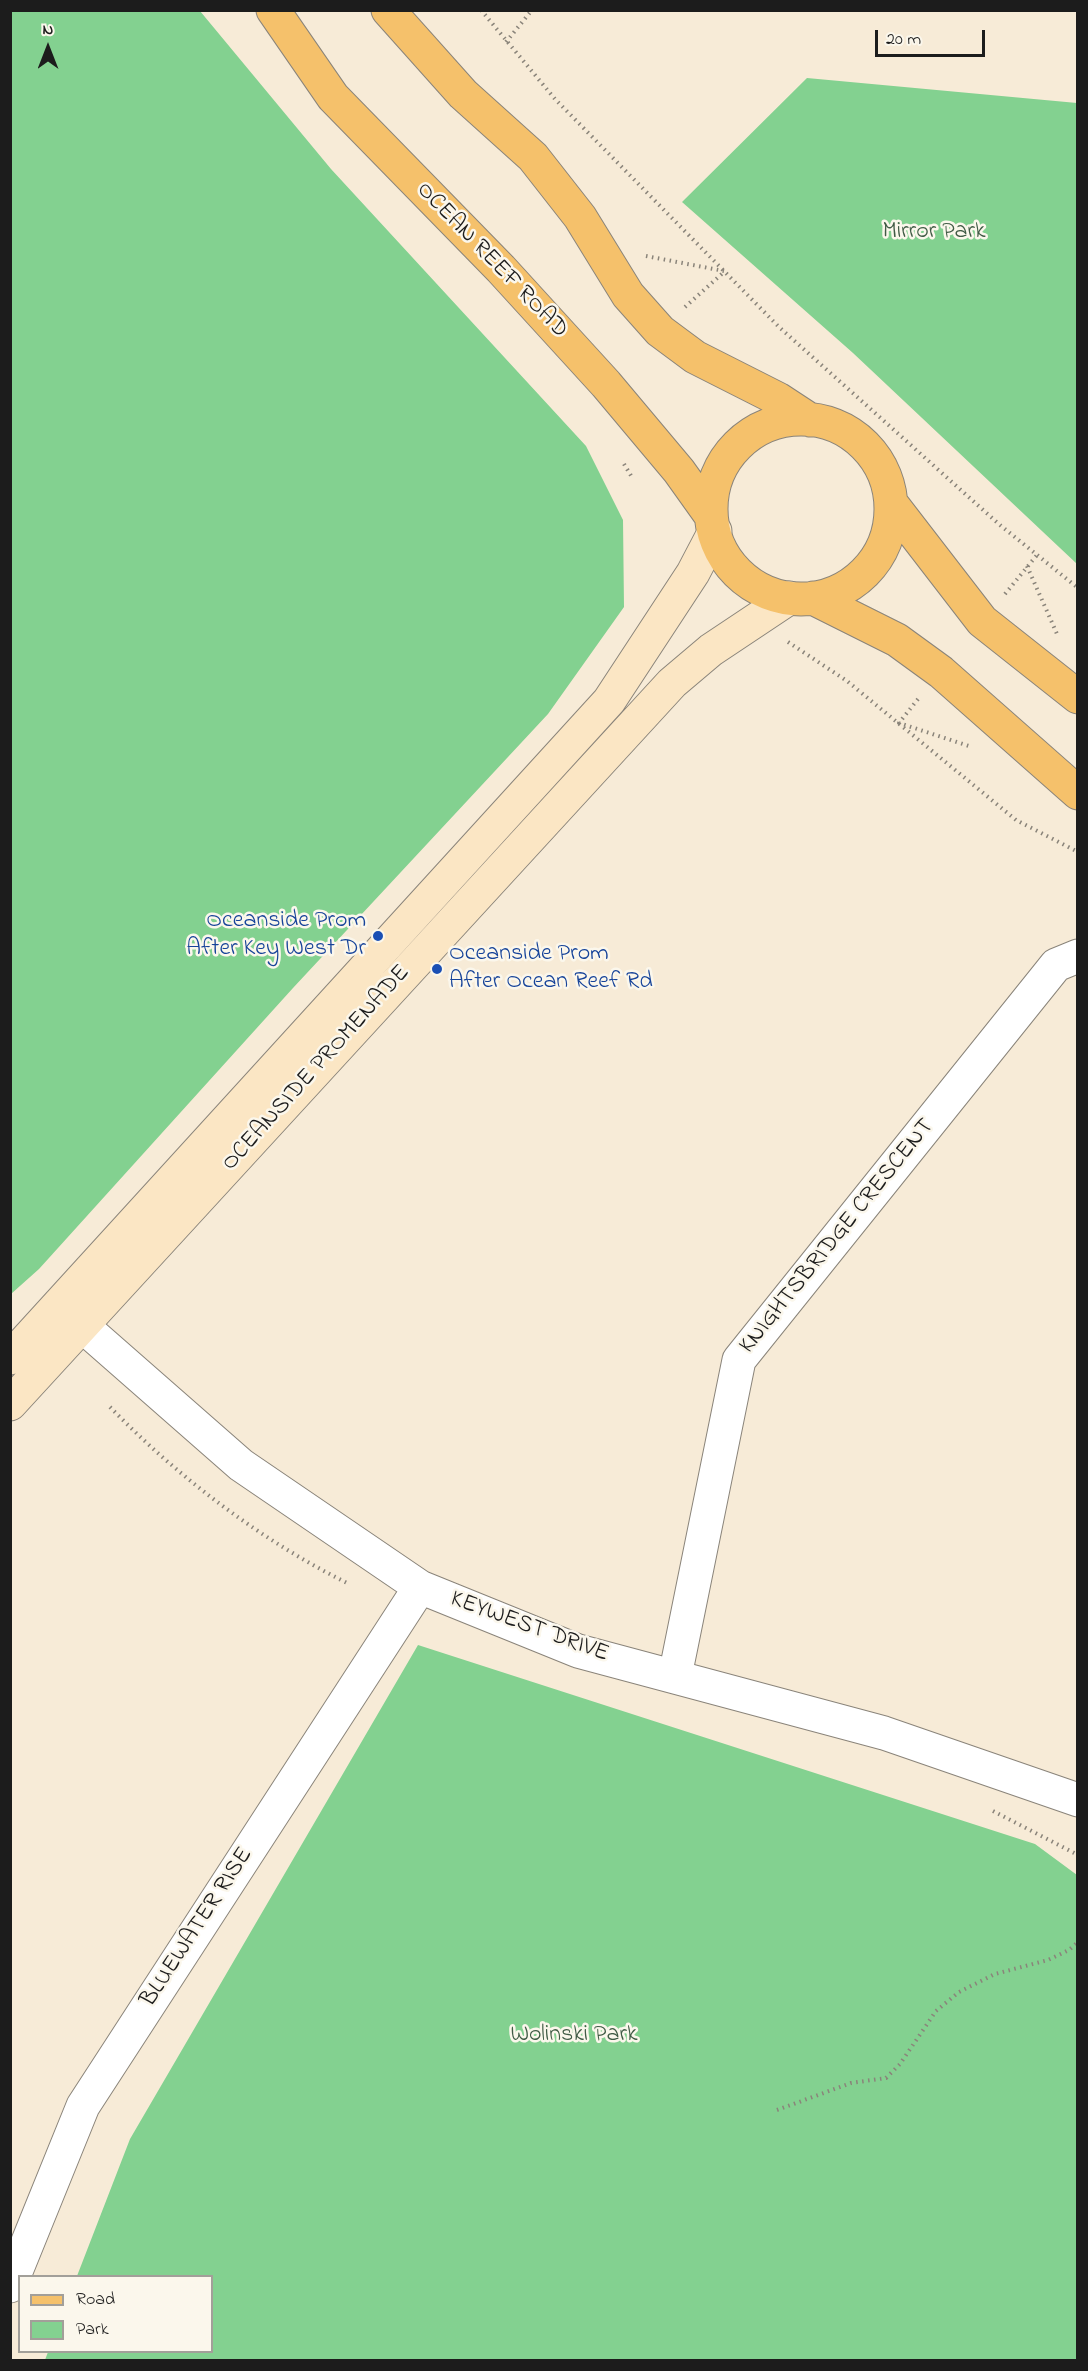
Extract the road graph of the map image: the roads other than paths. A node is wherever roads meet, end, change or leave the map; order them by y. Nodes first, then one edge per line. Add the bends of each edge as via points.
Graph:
1 (273, 10) edge
2 (388, 10) edge
3 (810, 420) junction
4 (891, 503) junction
5 (712, 522) junction
6 (801, 598) junction
7 (1077, 697) edge
8 (1077, 793) edge
9 (1077, 956) edge
10 (58, 1305) junction
11 (83, 1326) junction
12 (10, 1358) edge
13 (10, 1404) edge
14 (420, 1587) junction
15 (675, 1676) junction
16 (1076, 1794) edge
17 (10, 2286) edge

1 - 5 main road, OCEAN REEF ROAD via 333,97 606,384 679,471
2 - 3 main road via 463,94 532,157 580,218 628,295 660,331 695,357 778,399
3 - 4 main road via 829,424 862,443 885,475
3 - 5 main road via 776,423 746,439 723,464 716,480
4 - 6 main road via 888,533 872,564 840,590
4 - 7 main road via 982,621
5 - 6 main road via 721,551 745,580 762,590
5 - 10 main road, OCEANSIDE PROMENADE via 693,573 609,701
6 - 8 main road via 897,640
6 - 11 main road, OCEANSIDE PROMENADE via 711,650 672,683
9 - 15 street, KNIGHTSBRIDGE CRESCENT via 1056,965 739,1360
10 - 11 street, KEYWEST DRIVE
10 - 12 main road, OCEANSIDE PROMENADE
11 - 13 main road, OCEANSIDE PROMENADE
11 - 14 street, KEYWEST DRIVE via 241,1465
14 - 15 street, KEYWEST DRIVE via 579,1651
14 - 17 street, BLUEWATER RISE via 83,2106
15 - 16 street, KEYWEST DRIVE via 884,1733

